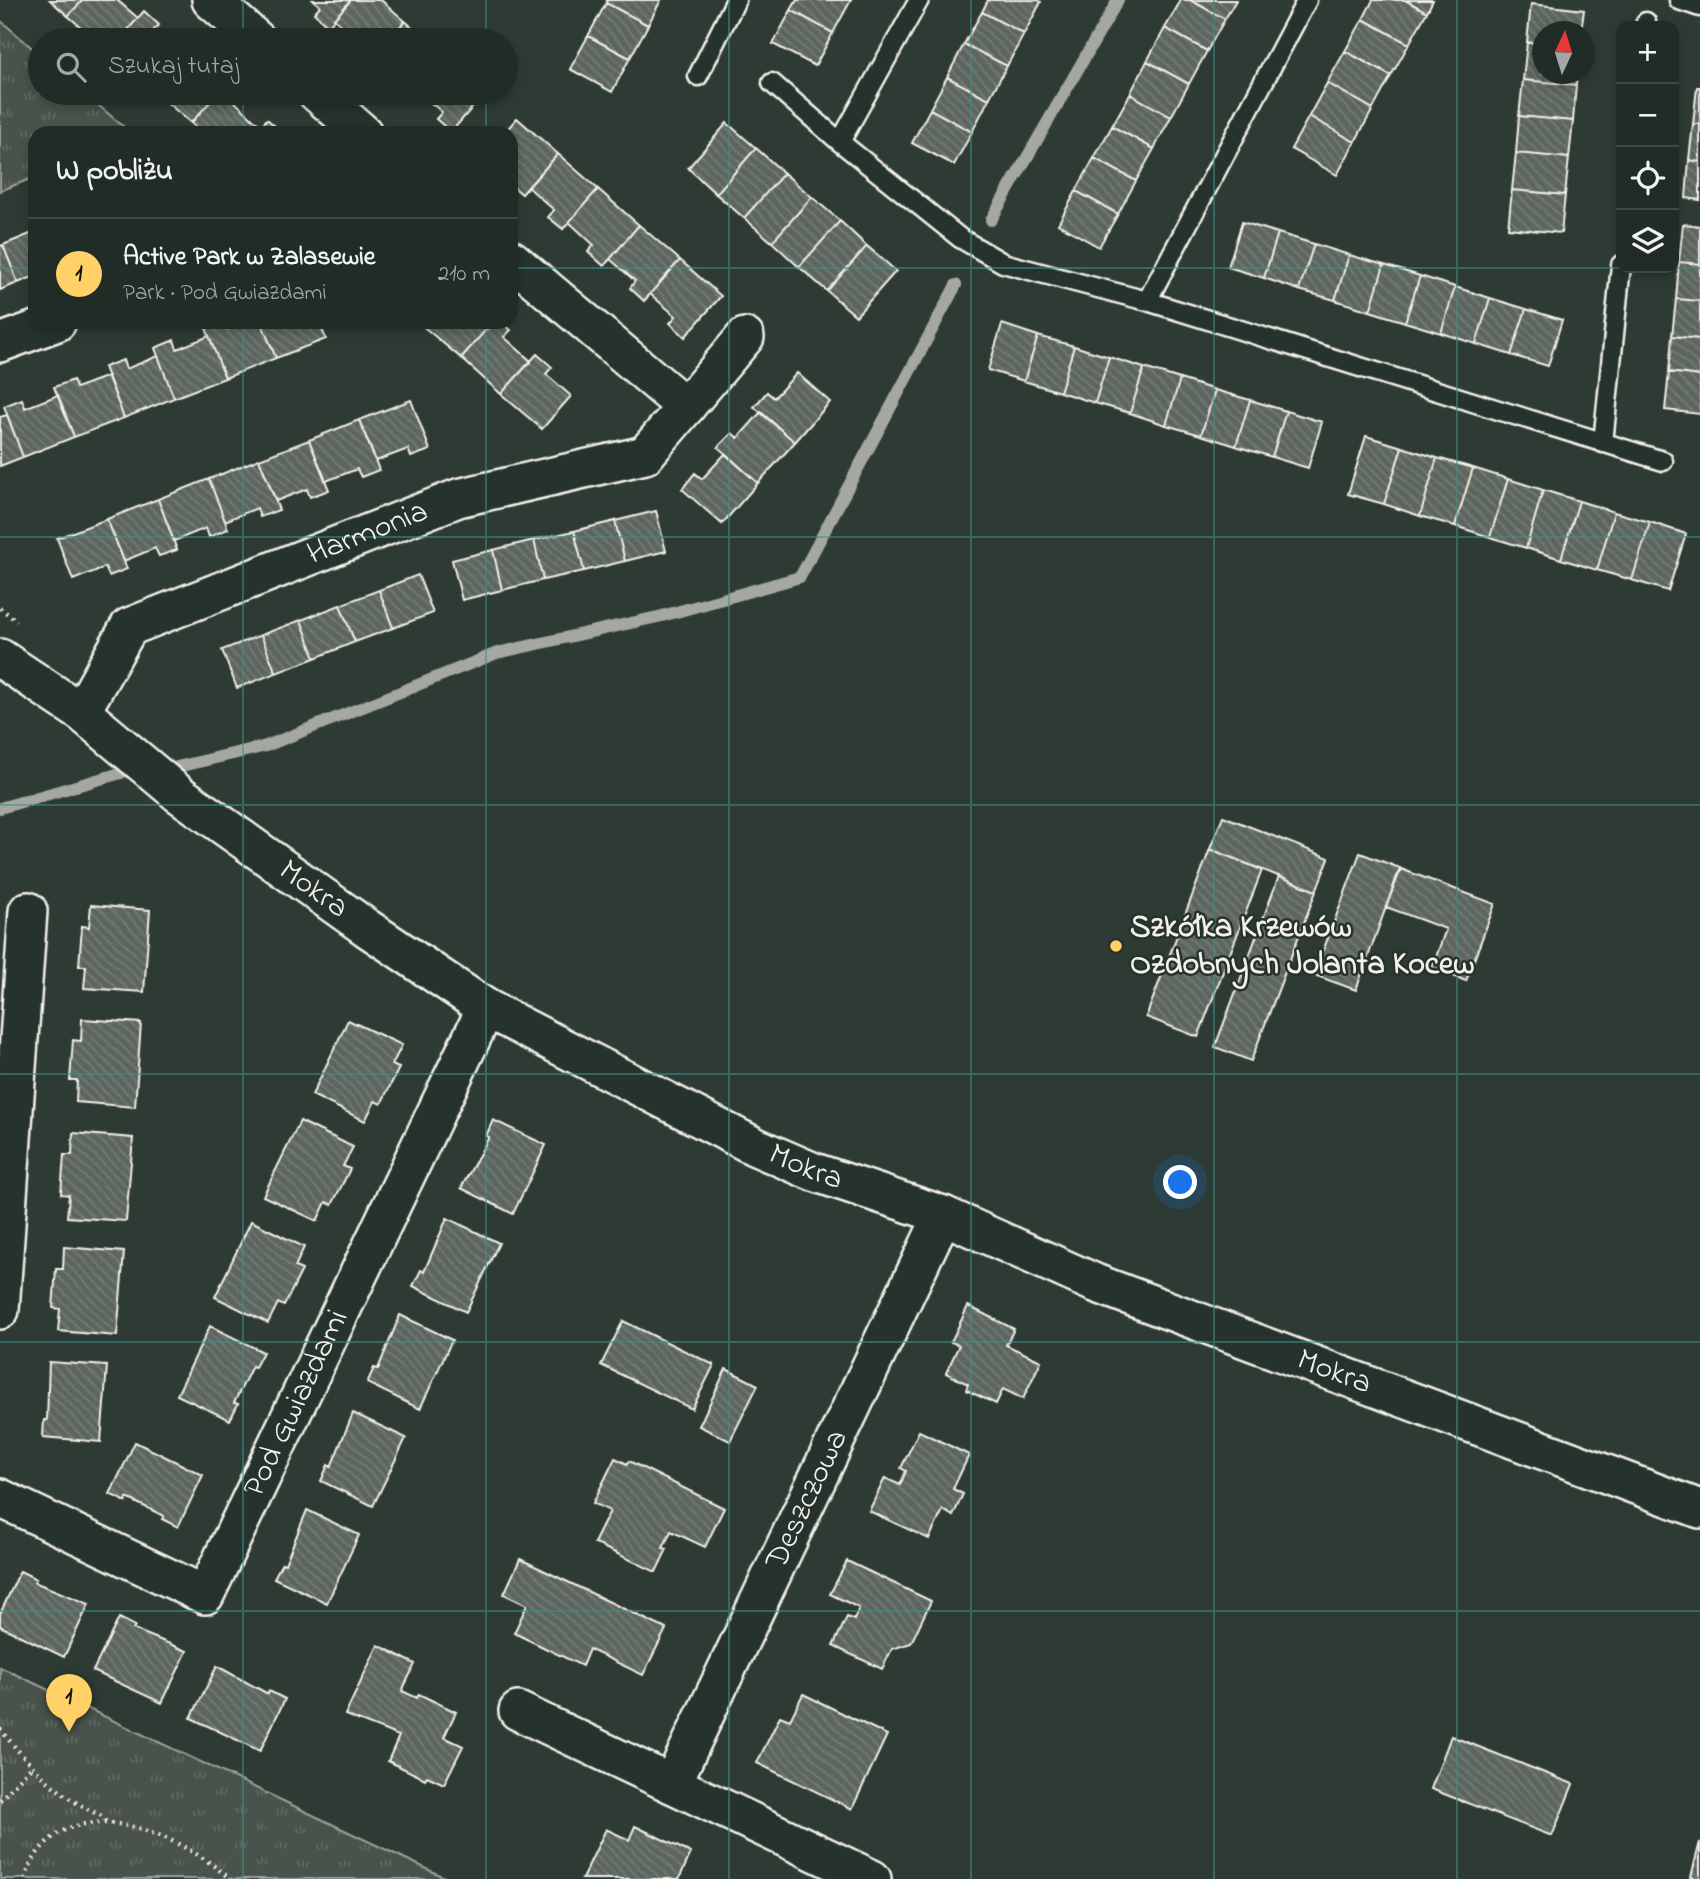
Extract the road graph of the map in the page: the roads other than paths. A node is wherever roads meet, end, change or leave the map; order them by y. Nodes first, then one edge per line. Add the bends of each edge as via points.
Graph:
1 (211, 0) edge
2 (736, 0) edge
3 (919, 0) edge
4 (1307, 0) edge
5 (1679, 0) edge
6 (1700, 6) edge
7 (243, 28) edge
8 (698, 76) dead end
9 (772, 83) dead end
10 (331, 105) edge
11 (355, 126) edge
12 (840, 142) junction
13 (518, 265) edge
14 (1620, 273) edge
15 (1147, 301) junction
16 (38, 329) edge
17 (745, 337) dead end
18 (0, 343) edge
19 (686, 407) junction
20 (1603, 443) junction
21 (1663, 461) dead end
22 (0, 659) edge
23 (81, 712) junction
24 (28, 911) dead end
25 (486, 1007) junction
26 (943, 1216) junction
27 (0, 1310) edge
28 (0, 1498) edge
29 (1700, 1509) edge
30 (518, 1712) dead end
31 (672, 1784) junction
32 (872, 1879) edge

1 - 7 street
2 - 8 lane
3 - 12 lane
4 - 15 lane
5 - 6 lane
9 - 12 lane
10 - 11 street
12 - 15 lane via 960,238 1003,263
13 - 19 street
14 - 20 lane
15 - 20 lane
16 - 18 street
17 - 19 street, Harmonia
19 - 23 street, Harmonia via 645,455 458,498 129,627
20 - 21 lane
22 - 23 street, Mokra
23 - 25 street, Mokra via 190,802
24 - 27 street
25 - 26 street, Mokra via 756,1147
25 - 28 street, Pod Gwiazdami via 205,1595
26 - 29 street, Mokra via 1095,1283
26 - 31 street, Deszczowa
30 - 31 street
31 - 32 street

